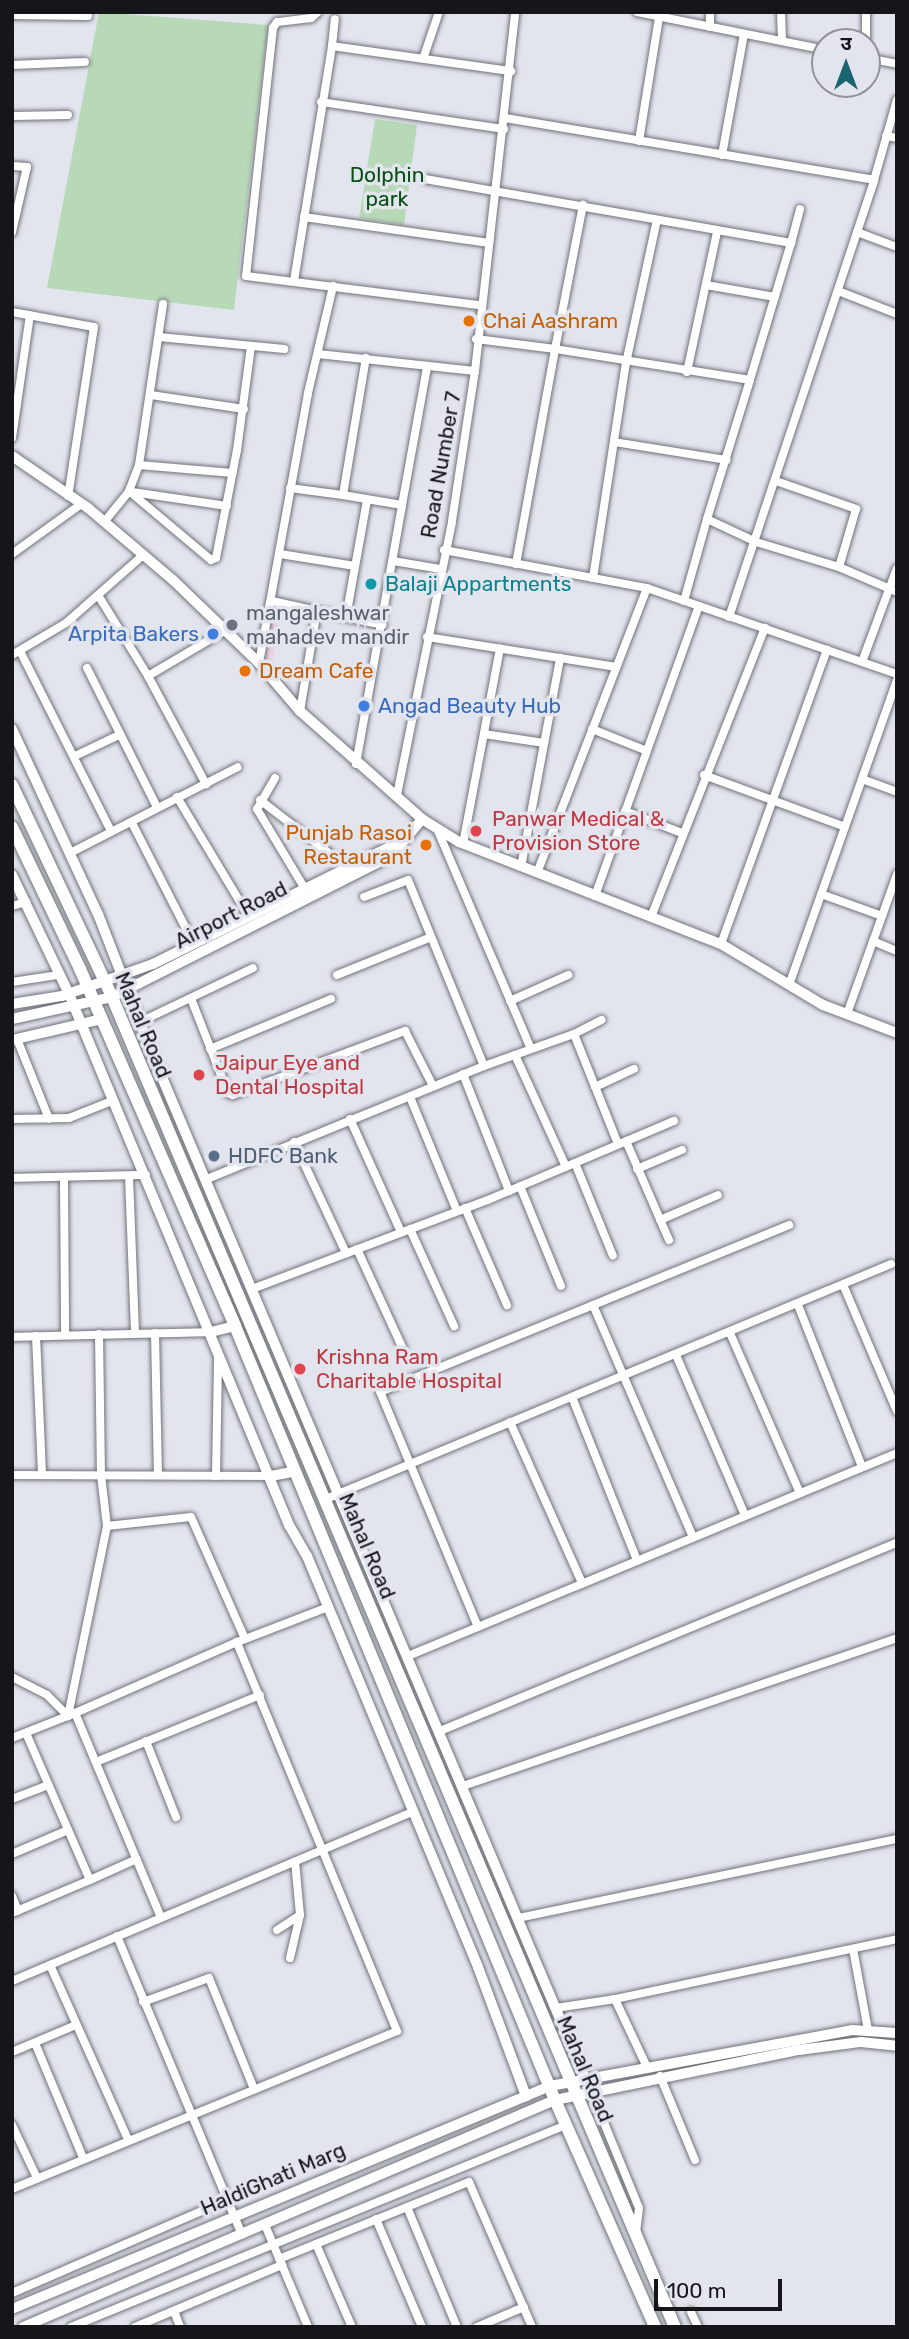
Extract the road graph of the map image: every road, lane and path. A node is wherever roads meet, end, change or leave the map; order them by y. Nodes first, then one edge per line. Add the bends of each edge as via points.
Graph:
1 (318, 12) edge
2 (439, 12) edge
3 (515, 12) edge
4 (636, 12) edge
5 (710, 12) edge
6 (781, 12) edge
7 (45, 14) edge
8 (12, 15) edge
9 (88, 16) dead end
10 (659, 17) junction
11 (335, 19) dead end
12 (710, 27) junction
13 (744, 34) junction
14 (782, 41) junction
15 (332, 46) junction
16 (811, 47) edge
17 (424, 56) junction
18 (85, 62) dead end
19 (12, 65) edge
20 (511, 71) junction
21 (897, 100) edge
22 (321, 102) junction
23 (68, 115) dead end
24 (12, 116) edge
25 (505, 118) junction
26 (504, 129) junction
27 (886, 136) junction
28 (897, 138) edge
29 (639, 141) junction
30 (722, 155) junction
31 (12, 166) edge
32 (425, 179) dead end
33 (874, 180) junction
34 (496, 190) junction
35 (583, 205) junction
36 (800, 209) dead end
37 (304, 218) junction
38 (657, 220) junction
39 (12, 232) edge
40 (717, 232) junction
41 (857, 232) junction
42 (489, 243) junction
43 (791, 243) junction
44 (897, 247) edge
45 (294, 281) junction
46 (706, 285) junction
47 (333, 286) junction
48 (838, 291) junction
49 (775, 297) junction
50 (163, 304) dead end
51 (480, 305) junction
52 (12, 312) edge
53 (897, 314) edge
54 (30, 315) junction
55 (159, 337) junction
56 (476, 339) junction
57 (251, 346) junction
58 (284, 349) dead end
59 (555, 349) junction
60 (318, 354) junction
61 (366, 358) junction
62 (626, 363) junction
63 (427, 368) junction
64 (475, 371) junction
65 (687, 372) junction
66 (750, 380) junction
67 (151, 396) junction
68 (244, 409) junction
69 (12, 438) edge
70 (614, 442) junction
71 (727, 460) junction
72 (14, 462) edge
73 (139, 465) junction
74 (233, 473) junction
75 (776, 481) junction
76 (290, 488) junction
77 (130, 491) junction
78 (343, 495) junction
79 (68, 496) junction
80 (368, 500) junction
81 (81, 504) junction
82 (402, 505) junction
83 (227, 506) junction
84 (707, 519) junction
85 (104, 522) junction
86 (756, 542) junction
87 (444, 550) junction
88 (12, 554) edge
89 (280, 554) junction
90 (142, 556) junction
91 (393, 561) junction
92 (516, 564) junction
93 (355, 566) junction
94 (839, 567) junction
95 (897, 568) edge
96 (441, 569) junction
97 (593, 578) junction
98 (646, 589) junction
99 (893, 591) edge
100 (98, 595) junction
101 (272, 601) junction
102 (684, 601) junction
103 (699, 606) junction
104 (317, 611) junction
105 (346, 617) junction
106 (729, 617) junction
107 (383, 625) junction
108 (765, 628) junction
109 (226, 630) junction
110 (427, 637) junction
111 (500, 648) junction
112 (827, 650) junction
113 (16, 653) edge
114 (560, 658) junction
115 (862, 662) junction
116 (259, 663) junction
117 (616, 667) junction
118 (88, 668) dead end
119 (897, 674) edge
120 (148, 676) junction
121 (897, 680) edge
122 (300, 711) junction
123 (12, 729) edge
124 (592, 729) junction
125 (484, 734) junction
126 (119, 735) junction
127 (544, 743) junction
128 (646, 751) junction
129 (75, 756) junction
130 (356, 764) junction
131 (238, 767) dead end
132 (704, 775) junction
133 (275, 778) dead end
134 (862, 779) junction
135 (206, 784) junction
136 (12, 785) edge
137 (897, 792) edge
138 (397, 795) junction
139 (177, 797) junction
140 (260, 800) junction
141 (773, 801) junction
142 (157, 807) junction
143 (625, 811) junction
144 (422, 819) junction
145 (132, 823) junction
146 (12, 827) edge
147 (845, 827) junction
148 (111, 831) junction
149 (438, 831) junction
150 (682, 833) junction
151 (407, 839) junction
152 (463, 844) junction
153 (72, 852) junction
154 (347, 867) junction
155 (521, 867) junction
156 (537, 873) junction
157 (12, 874) edge
158 (897, 874) edge
159 (895, 887) edge
160 (305, 889) junction
161 (821, 894) junction
162 (595, 895) junction
163 (364, 897) dead end
164 (26, 902) junction
165 (12, 906) edge
166 (882, 916) junction
167 (248, 917) junction
168 (651, 917) junction
169 (431, 937) junction
170 (873, 940) junction
171 (194, 944) junction
172 (721, 944) junction
173 (897, 951) edge
174 (253, 968) dead end
175 (80, 969) junction
176 (58, 975) junction
177 (337, 975) dead end
178 (568, 975) dead end
179 (122, 976) junction
180 (104, 981) junction
181 (12, 982) edge
182 (789, 985) junction
183 (88, 987) junction
184 (128, 989) junction
185 (69, 993) junction
186 (113, 997) junction
187 (331, 999) dead end
188 (192, 1001) junction
189 (510, 1001) junction
190 (12, 1004) edge
191 (94, 1004) junction
192 (75, 1009) junction
193 (847, 1014) junction
194 (102, 1019) junction
195 (12, 1020) edge
196 (602, 1020) dead end
197 (140, 1022) junction
198 (81, 1024) junction
199 (897, 1033) edge
200 (575, 1034) junction
201 (15, 1040) edge
202 (530, 1047) junction
203 (210, 1049) junction
204 (515, 1055) junction
205 (484, 1066) junction
206 (634, 1069) dead end
207 (463, 1074) junction
208 (433, 1086) junction
209 (595, 1087) junction
210 (410, 1097) junction
211 (112, 1101) junction
212 (350, 1118) junction
213 (12, 1119) edge
214 (49, 1119) junction
215 (674, 1121) dead end
216 (294, 1142) junction
217 (622, 1143) junction
218 (682, 1150) dead end
219 (571, 1165) junction
220 (637, 1169) junction
221 (167, 1170) junction
222 (146, 1175) junction
223 (129, 1176) junction
224 (12, 1178) edge
225 (64, 1178) junction
226 (207, 1179) junction
227 (520, 1186) junction
228 (509, 1191) junction
229 (718, 1195) dead end
230 (461, 1210) junction
231 (660, 1220) junction
232 (789, 1225) dead end
233 (406, 1231) junction
234 (669, 1240) dead end
235 (357, 1249) junction
236 (346, 1253) junction
237 (613, 1256) dead end
238 (891, 1264) dead end
239 (561, 1286) dead end
240 (844, 1287) junction
241 (252, 1289) junction
242 (507, 1305) dead end
243 (593, 1305) junction
244 (798, 1306) junction
245 (235, 1326) junction
246 (454, 1326) dead end
247 (211, 1332) junction
248 (155, 1333) junction
249 (730, 1333) junction
250 (99, 1334) junction
251 (135, 1334) junction
252 (65, 1335) junction
253 (12, 1336) edge
254 (36, 1336) junction
255 (218, 1349) junction
256 (403, 1349) dead end
257 (676, 1355) junction
258 (624, 1376) junction
259 (572, 1397) junction
260 (897, 1411) edge
261 (510, 1422) junction
262 (897, 1452) edge
263 (409, 1463) junction
264 (862, 1467) junction
265 (296, 1471) junction
266 (12, 1475) edge
267 (42, 1475) junction
268 (101, 1475) junction
269 (158, 1475) junction
270 (216, 1476) junction
271 (271, 1476) junction
272 (800, 1493) junction
273 (332, 1495) junction
274 (745, 1515) junction
275 (107, 1526) junction
276 (693, 1538) junction
277 (897, 1543) edge
278 (637, 1560) junction
279 (582, 1583) junction
280 (328, 1607) junction
281 (478, 1627) junction
282 (897, 1638) edge
283 (241, 1640) junction
284 (408, 1656) junction
285 (12, 1677) edge
286 (260, 1695) junction
287 (71, 1714) junction
288 (440, 1731) junction
289 (26, 1733) junction
290 (12, 1738) edge
291 (146, 1741) junction
292 (96, 1762) junction
293 (48, 1785) junction
294 (463, 1786) junction
295 (12, 1799) edge
296 (412, 1812) junction
297 (176, 1816) dead end
298 (68, 1830) junction
299 (897, 1839) edge
300 (324, 1849) junction
301 (12, 1854) edge
302 (137, 1859) junction
303 (295, 1861) junction
304 (90, 1880) junction
305 (12, 1896) edge
306 (15, 1912) edge
307 (300, 1915) junction
308 (161, 1918) junction
309 (518, 1918) junction
310 (277, 1930) dead end
311 (117, 1936) junction
312 (897, 1939) edge
313 (853, 1949) junction
314 (290, 1958) dead end
315 (50, 1965) junction
316 (12, 1981) edge
317 (615, 1999) junction
318 (143, 2002) junction
319 (556, 2008) junction
320 (76, 2025) junction
321 (868, 2030) junction
322 (897, 2033) edge
323 (35, 2043) junction
324 (897, 2046) edge
325 (12, 2052) edge
326 (646, 2065) junction
327 (584, 2077) junction
328 (660, 2077) junction
329 (569, 2080) junction
330 (550, 2086) junction
331 (254, 2089) junction
332 (590, 2091) junction
333 (574, 2095) junction
334 (526, 2096) junction
335 (555, 2100) junction
336 (188, 2114) junction
337 (12, 2125) edge
338 (566, 2125) junction
339 (128, 2139) junction
340 (83, 2158) junction
341 (695, 2160) dead end
342 (37, 2178) junction
343 (12, 2189) edge
344 (227, 2200) junction
345 (407, 2207) junction
346 (234, 2216) junction
347 (376, 2219) junction
348 (265, 2225) junction
349 (242, 2235) junction
350 (636, 2238) junction
351 (273, 2243) junction
352 (316, 2244) junction
353 (281, 2262) junction
354 (12, 2293) edge
355 (524, 2307) junction
356 (12, 2309) edge
357 (174, 2311) junction
358 (691, 2312) dead end
359 (23, 2327) edge
360 (71, 2327) edge
361 (135, 2327) edge
362 (180, 2327) edge
363 (308, 2327) edge
364 (352, 2327) edge
365 (422, 2327) edge
366 (457, 2327) edge
367 (477, 2327) edge
368 (532, 2327) edge
369 (655, 2327) edge
370 (675, 2327) edge
371 (698, 2327) edge

1 - 45 street via 311,18 276,22 273,27 246,276
2 - 17 street
3 - 20 street, Road Number 7
4 - 10 street
5 - 12 street
6 - 14 street
7 - 8 street
7 - 9 street
10 - 12 street
10 - 29 street
11 - 15 street
12 - 13 street
13 - 14 street
13 - 30 street
14 - 16 street
15 - 17 street
15 - 22 street
17 - 20 street
18 - 19 street
20 - 25 street, Road Number 7
21 - 27 street
22 - 26 street
22 - 37 street
23 - 24 street
25 - 26 street, Road Number 7
25 - 29 street
26 - 34 street, Road Number 7
27 - 28 street
27 - 33 street
29 - 30 street
30 - 33 street
31 - 39 street via 27,167
32 - 34 street
33 - 41 street
34 - 35 street
34 - 42 street, Road Number 7
35 - 38 street
35 - 59 street
36 - 43 street
37 - 42 street
37 - 45 street
38 - 40 street
38 - 62 street
40 - 43 street
40 - 46 street
41 - 44 street
41 - 48 street
42 - 51 street, Road Number 7
43 - 49 street
45 - 47 street
46 - 49 street
46 - 65 street
47 - 51 street
47 - 60 street
48 - 53 street
48 - 75 street
49 - 66 street
50 - 55 street
51 - 56 street, Road Number 7
52 - 54 street
54 - 69 street
54 - 79 street via 94,327
55 - 57 street
55 - 67 street
56 - 59 street
56 - 64 street, Road Number 7
57 - 58 street
57 - 68 street
59 - 62 street
59 - 92 street
60 - 61 street
60 - 76 street
61 - 63 street
61 - 78 street
62 - 65 street
62 - 70 street
63 - 64 street
63 - 82 street
64 - 87 street, Road Number 7
65 - 66 street
66 - 71 street
67 - 68 street
67 - 73 street
68 - 74 street
70 - 71 street
70 - 97 street
71 - 84 street
72 - 79 street
73 - 74 street
73 - 77 street
74 - 83 street
75 - 86 street
75 - 94 street via 856,509
76 - 78 street
76 - 89 street
77 - 83 street
77 - 83 street via 211,560
77 - 85 street
78 - 80 street
79 - 81 street
80 - 82 street
80 - 93 street
81 - 85 street
81 - 88 street
82 - 91 street
84 - 86 street
84 - 102 street
85 - 90 street
86 - 94 street
86 - 106 street
87 - 92 street
87 - 96 street, Road Number 7
89 - 93 street
89 - 101 street
90 - 100 street
90 - 109 street
91 - 96 street
91 - 107 street
92 - 97 street
93 - 105 street
94 - 99 street
95 - 99 street
96 - 110 street, Road Number 7
97 - 98 street
98 - 102 street
98 - 117 street
99 - 115 street
100 - 113 street via 39,642
100 - 120 street
101 - 104 street
101 - 116 street
102 - 103 street
103 - 106 street
103 - 128 street
104 - 105 street
104 - 122 street
105 - 107 street
106 - 108 street
107 - 130 street
108 - 112 street
108 - 132 street
109 - 116 street
109 - 120 street
110 - 111 street
110 - 138 street, Road Number 7
111 - 114 street
111 - 125 street
112 - 115 street
112 - 141 street
113 - 129 street
114 - 117 street
114 - 127 street
115 - 119 street
116 - 122 street
117 - 124 street
118 - 126 street
120 - 135 street
121 - 134 street
122 - 130 street
123 - 153 street
124 - 128 street
124 - 156 street
125 - 127 street
125 - 152 street
126 - 129 street
126 - 142 street
127 - 155 street
128 - 143 street
129 - 148 street
130 - 138 street
131 - 135 street
132 - 141 street
132 - 150 street
133 - 140 street
134 - 137 street
134 - 147 street
135 - 139 street
136 - 180 main road, Mahal Road
138 - 144 street
139 - 142 street
139 - 167 street
140 - 154 street
140 - 160 street via 259,817
141 - 147 street
141 - 172 street
142 - 145 street
143 - 150 street
143 - 162 street
144 - 149 street
144 - 151 street
145 - 148 street
145 - 171 street
146 - 175 main road, Mahal Road
147 - 161 street
148 - 153 street
149 - 152 street
149 - 189 street
150 - 168 street
151 - 154 street, Airport Road
151 - 184 street, Airport Road via 391,856
152 - 155 street
153 - 179 street
154 - 160 street, Airport Road
155 - 156 street
156 - 162 street
157 - 164 street
158 - 159 street
159 - 166 street
160 - 167 street, Airport Road
161 - 166 street
161 - 182 street
162 - 168 street
163 - 169 street via 408,880
164 - 165 street
164 - 176 street
166 - 170 street
167 - 171 street, Airport Road
168 - 172 street
169 - 177 street
169 - 205 street
170 - 173 street
170 - 193 street
171 - 179 street, Airport Road
172 - 182 street
174 - 188 street
175 - 176 street
175 - 183 main road, Mahal Road
176 - 181 street
176 - 185 street
178 - 189 street
179 - 180 street, Airport Road
179 - 184 street
180 - 183 street, Airport Road
180 - 186 main road, Mahal Road
182 - 193 street
183 - 185 street, Airport Road
183 - 191 main road, Mahal Road
184 - 186 street, Airport Road
184 - 197 street
185 - 190 street, Airport Road
185 - 192 street
186 - 191 street, Airport Road
186 - 273 main road, Mahal Road
187 - 203 street
188 - 197 street
188 - 203 street
189 - 202 street
191 - 192 street, Airport Road
191 - 194 main road, Mahal Road
192 - 195 street, Airport Road
192 - 198 street
193 - 199 street
194 - 198 street
194 - 221 main road, Mahal Road
196 - 200 street
197 - 226 street
198 - 201 street
198 - 211 street
200 - 202 street
200 - 209 street
201 - 214 street
202 - 204 street
203 - 208 street via 228,1093 237,1095 405,1031
204 - 205 street
204 - 219 street
205 - 207 street
206 - 209 street
207 - 208 street
207 - 228 street
208 - 210 street
209 - 217 street
210 - 212 street
210 - 230 street
211 - 214 street via 69,1118
211 - 222 street
212 - 216 street
212 - 233 street
213 - 214 street
215 - 217 street
216 - 226 street
216 - 236 street
217 - 219 street
217 - 220 street
218 - 220 street
219 - 227 street
219 - 237 street
220 - 231 street
221 - 222 street
221 - 245 main road, Mahal Road
222 - 223 street
222 - 247 street
223 - 225 street
223 - 251 street
224 - 225 street
225 - 252 street
226 - 241 street
227 - 228 street
227 - 239 street
228 - 230 street
229 - 231 street
230 - 233 street
230 - 242 street
231 - 234 street
232 - 243 street
233 - 235 street
233 - 246 street
235 - 236 street
235 - 256 street
236 - 241 street
238 - 240 street
240 - 244 street
240 - 260 street
241 - 273 street
243 - 258 street
243 - 263 street via 380,1392
244 - 249 street
244 - 264 street
245 - 247 street
245 - 265 main road, Mahal Road
247 - 248 street
247 - 255 street
248 - 251 street
248 - 269 street
249 - 257 street
249 - 272 street
250 - 251 street
250 - 252 street
250 - 268 street
252 - 254 street
253 - 254 street
254 - 267 street
255 - 270 street
255 - 271 street
257 - 258 street
257 - 274 street
258 - 259 street
258 - 276 street
259 - 261 street
259 - 278 street
261 - 263 street
261 - 279 street
262 - 264 street
263 - 273 street
263 - 281 street
264 - 272 street
265 - 271 street
265 - 330 main road, Mahal Road
266 - 267 street
267 - 268 street
268 - 269 street
268 - 275 street
269 - 270 street
270 - 271 street
271 - 280 street
272 - 274 street
273 - 284 street
273 - 329 main road, Mahal Road
274 - 276 street
275 - 283 street via 191,1517
275 - 287 street
276 - 278 street
277 - 288 street
278 - 279 street
279 - 281 street
280 - 283 street
280 - 296 street
281 - 284 street
282 - 294 street
283 - 286 street
283 - 287 street
284 - 288 street
285 - 287 street
286 - 291 street
286 - 300 street
287 - 289 street
287 - 292 street
288 - 294 street
289 - 290 street
289 - 293 street
291 - 292 street
291 - 297 street
292 - 302 street
293 - 295 street
293 - 298 street
294 - 309 street
296 - 300 street
296 - 334 street
298 - 301 street
298 - 304 street
299 - 309 street
300 - 303 street
300 - 331 street via 397,2031
302 - 304 street
302 - 308 street
303 - 307 street
303 - 308 street
304 - 306 street
305 - 306 street
307 - 310 street
307 - 314 street
308 - 311 street
309 - 319 street
311 - 315 street
311 - 318 street
312 - 313 street
313 - 317 street
313 - 321 street
315 - 316 street
315 - 320 street
317 - 319 street
317 - 326 street
318 - 331 street via 209,1978
318 - 336 street
319 - 327 street
320 - 323 street
320 - 339 street
321 - 322 street, HaldiGhati Marg
321 - 326 street, HaldiGhati Marg
323 - 325 street
323 - 340 street
324 - 328 street, HaldiGhati Marg via 861,2042
326 - 327 street, HaldiGhati Marg
327 - 329 street, HaldiGhati Marg
328 - 332 street, HaldiGhati Marg
328 - 341 street
329 - 330 street, HaldiGhati Marg
329 - 333 main road, Mahal Road
330 - 334 street, HaldiGhati Marg
330 - 335 main road, Mahal Road
331 - 336 street
332 - 333 street, HaldiGhati Marg
332 - 350 street via 639,2208
333 - 335 street, HaldiGhati Marg
333 - 350 main road, Mahal Road
334 - 346 street, HaldiGhati Marg
335 - 338 main road, Mahal Road
335 - 348 street, HaldiGhati Marg
336 - 339 street
336 - 344 street
337 - 342 street
338 - 351 street
338 - 369 main road, Mahal Road
339 - 340 street
340 - 342 street
342 - 343 street
344 - 346 street
344 - 354 street
345 - 347 street
345 - 355 street via 469,2182
345 - 366 street
346 - 349 street
346 - 356 street, HaldiGhati Marg
347 - 352 street
347 - 365 street
348 - 349 street, HaldiGhati Marg
348 - 351 street
349 - 359 street, HaldiGhati Marg
350 - 370 main road, Mahal Road
351 - 353 street
351 - 360 street
352 - 353 street
352 - 364 street
353 - 357 street
353 - 363 street
355 - 367 street
355 - 368 street
357 - 361 street
357 - 362 street
358 - 371 street

